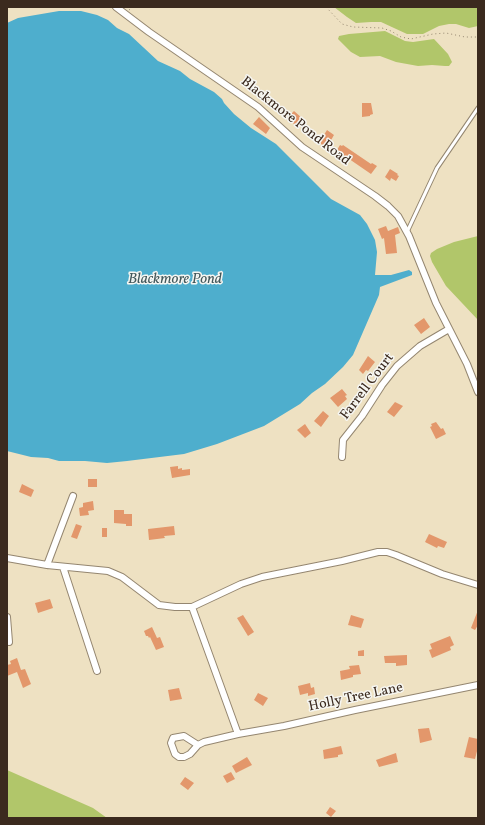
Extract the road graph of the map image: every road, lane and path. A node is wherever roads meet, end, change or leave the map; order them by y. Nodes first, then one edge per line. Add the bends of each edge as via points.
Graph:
1 (116, 7) edge
2 (326, 7) edge
3 (478, 38) edge
4 (478, 108) edge
5 (407, 232) junction
6 (449, 330) junction
7 (478, 392) edge
8 (342, 457) dead end
9 (73, 496) dead end
10 (7, 558) edge
11 (47, 565) junction
12 (63, 567) junction
13 (478, 585) edge
14 (192, 608) junction
15 (7, 617) edge
16 (9, 642) dead end
17 (97, 670) dead end
18 (478, 685) edge
19 (238, 734) junction
20 (198, 745) dead end

1 - 5 street, Blackmore Pond Road via 258,107 302,147 388,206 398,216
2 - 3 path via 342,24 360,28 382,28 401,37 411,39 446,33
4 - 5 lane via 437,168
5 - 6 street, Blackmore Pond Road
6 - 7 street, Blackmore Pond Road
6 - 8 street, Farrell Court via 420,346 397,366 344,440
9 - 11 street
10 - 11 street
11 - 12 street
12 - 14 street via 108,571 122,577 159,605
12 - 17 street
13 - 14 street via 442,574 396,554 378,552 262,576
14 - 19 street
15 - 16 street
18 - 19 street, Holly Tree Lane
19 - 20 street, Holly Tree Lane

